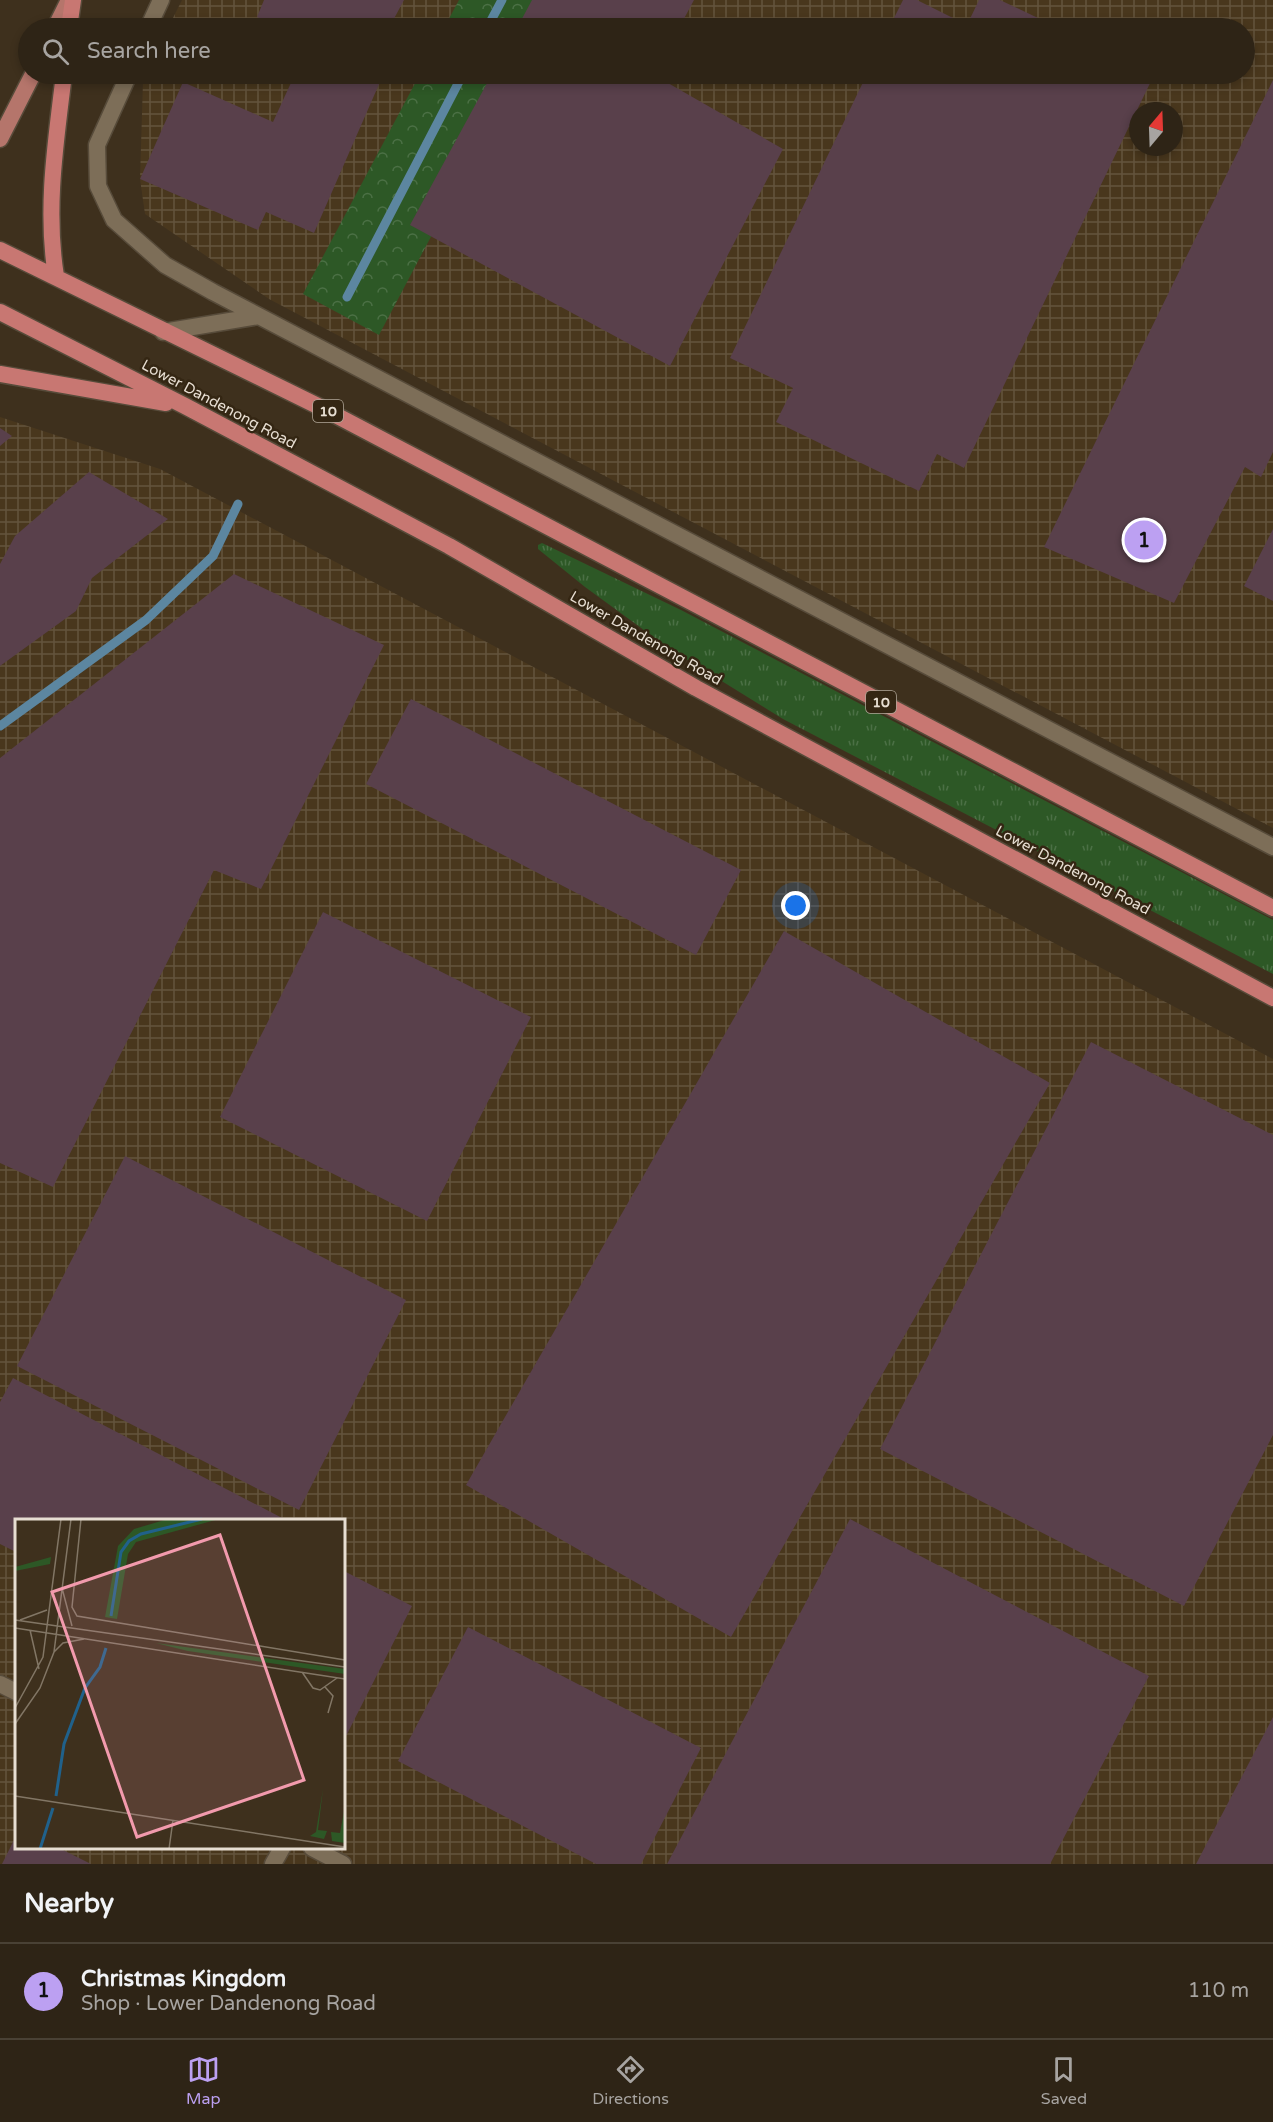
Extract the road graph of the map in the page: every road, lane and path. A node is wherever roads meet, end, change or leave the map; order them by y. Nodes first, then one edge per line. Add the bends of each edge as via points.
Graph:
1 (71, 0) edge
2 (161, 0) edge
3 (61, 18) edge
4 (70, 18) edge
5 (153, 18) edge
6 (28, 84) edge
7 (63, 84) edge
8 (124, 84) edge
9 (0, 139) edge
10 (0, 249) edge
11 (56, 276) junction
12 (0, 312) edge
13 (259, 316) junction
14 (163, 332) junction
15 (0, 374) edge
16 (185, 406) junction
17 (1273, 847) edge
18 (1273, 909) edge
19 (1273, 998) edge
20 (0, 1683) edge
21 (15, 1691) edge
22 (281, 1849) edge
23 (314, 1849) edge
24 (273, 1864) edge
25 (343, 1864) edge

1 - 3 main road
1 - 4 highway
2 - 5 street
6 - 9 main road
7 - 11 highway via 52,169
8 - 13 street via 97,145 98,186 114,220 165,265
10 - 11 highway, 10
11 - 14 highway, 10
12 - 16 highway, Lower Dandenong Road
13 - 14 street
13 - 17 street
14 - 18 highway, 10 via 480,490
15 - 16 highway
16 - 19 highway, Lower Dandenong Road via 449,546 696,688
20 - 21 street
22 - 24 street
23 - 25 street

